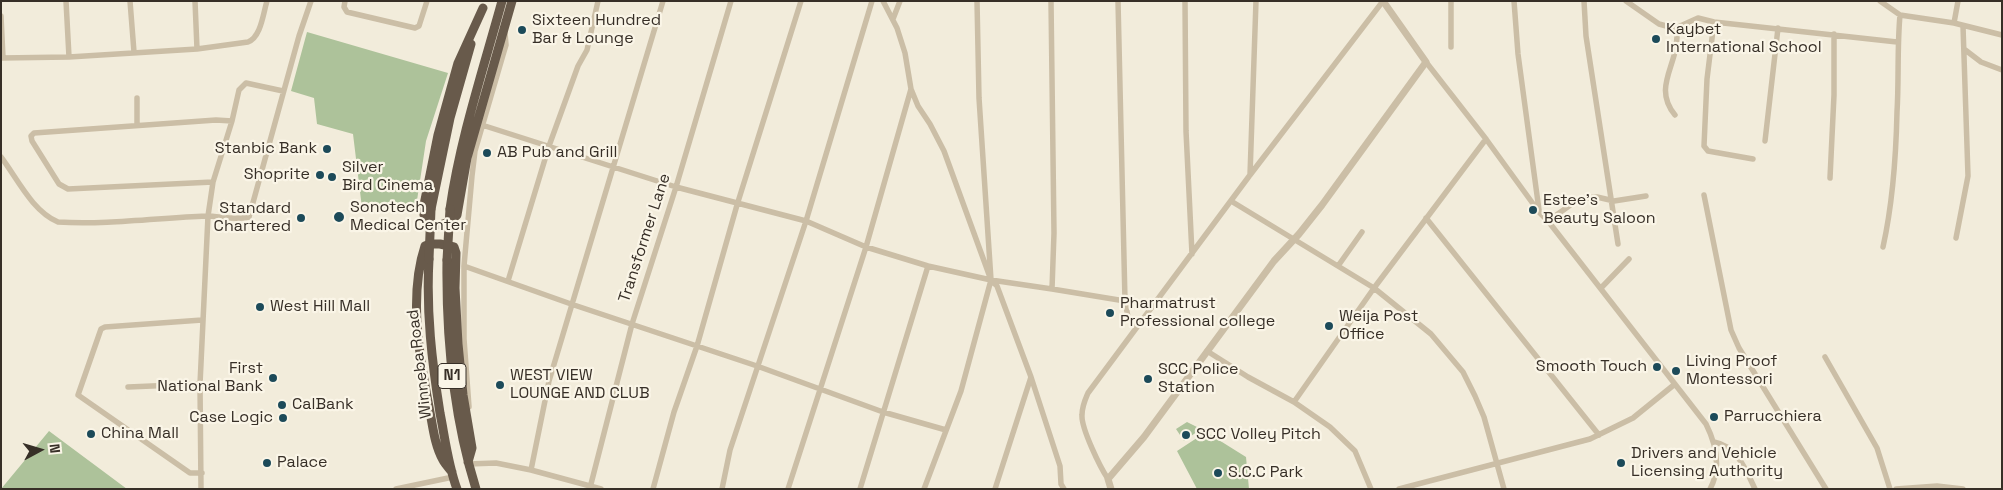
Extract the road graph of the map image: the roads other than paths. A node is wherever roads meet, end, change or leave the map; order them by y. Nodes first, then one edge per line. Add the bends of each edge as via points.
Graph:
1 (66, 1) edge
2 (130, 1) edge
3 (195, 1) edge
4 (267, 1) edge
5 (311, 1) edge
6 (345, 1) edge
7 (428, 1) edge
8 (502, 1) edge
9 (512, 1) edge
10 (598, 1) edge
11 (663, 1) edge
12 (731, 1) edge
13 (801, 1) edge
14 (872, 1) edge
15 (883, 1) edge
16 (900, 1) edge
17 (977, 1) edge
18 (1051, 1) edge
19 (1118, 1) edge
20 (1185, 1) edge
21 (1256, 1) edge
22 (1383, 1) edge
23 (1451, 1) edge
24 (1514, 1) edge
25 (1584, 1) edge
26 (1626, 1) edge
27 (1880, 1) edge
28 (1958, 1) edge
29 (484, 4) edge
30 (1638, 4) edge
31 (1, 16) edge
32 (1900, 16) junction
33 (893, 19) junction
34 (1714, 22) junction
35 (1954, 23) junction
36 (1964, 26) junction
37 (504, 27) junction
38 (1678, 27) junction
39 (1778, 28) junction
40 (1834, 34) junction
41 (2002, 35) edge
42 (1897, 42) junction
43 (1452, 47) dead end
44 (197, 49) junction
45 (1964, 49) junction
46 (134, 52) junction
47 (69, 57) junction
48 (2, 58) edge
49 (1426, 62) junction
50 (2002, 70) edge
51 (912, 89) junction
52 (283, 91) junction
53 (137, 98) dead end
54 (1675, 115) dead end
55 (232, 121) junction
56 (137, 125) junction
57 (482, 125) junction
58 (1486, 139) junction
59 (1765, 141) dead end
60 (549, 146) junction
61 (1, 157) edge
62 (1753, 159) dead end
63 (614, 166) junction
64 (1250, 175) junction
65 (1830, 178) dead end
66 (213, 182) junction
67 (676, 188) junction
68 (1704, 195) dead end
69 (1646, 196) dead end
70 (1611, 200) junction
71 (1231, 201) junction
72 (738, 205) junction
73 (1539, 212) junction
74 (208, 216) junction
75 (1426, 218) junction
76 (806, 221) junction
77 (1548, 221) junction
78 (1362, 232) dead end
79 (1956, 238) dead end
80 (1294, 239) junction
81 (1618, 244) dead end
82 (866, 247) junction
83 (1883, 247) dead end
84 (1192, 254) junction
85 (1629, 259) dead end
86 (464, 266) junction
87 (928, 266) junction
88 (1338, 266) junction
89 (992, 280) junction
90 (508, 281) junction
91 (1374, 288) junction
92 (1601, 288) junction
93 (1052, 289) junction
94 (1126, 301) junction
95 (571, 304) junction
96 (202, 320) junction
97 (632, 324) junction
98 (1138, 326) junction
99 (697, 346) junction
100 (1207, 351) junction
101 (1825, 356) dead end
102 (756, 366) junction
103 (1031, 377) junction
104 (200, 384) junction
105 (1675, 384) junction
106 (128, 387) dead end
107 (821, 390) junction
108 (1294, 402) junction
109 (883, 412) junction
110 (468, 423) junction
111 (946, 430) junction
112 (1599, 435) junction
113 (1714, 442) junction
114 (468, 463) junction
115 (1497, 463) junction
116 (531, 470) junction
117 (202, 473) junction
118 (452, 475) junction
119 (1108, 480) junction
120 (591, 484) junction
121 (1062, 487) edge
122 (1912, 488) edge
123 (201, 489) edge
124 (396, 489) edge
125 (457, 489) edge
126 (476, 489) edge
127 (601, 489) edge
128 (653, 489) edge
129 (722, 489) edge
130 (788, 489) edge
131 (860, 489) edge
132 (924, 489) edge
133 (995, 489) edge
134 (1112, 489) edge
135 (1372, 489) edge
136 (1399, 489) edge
137 (1504, 489) edge
138 (1710, 489) edge
139 (1755, 489) edge
140 (1826, 489) edge
141 (1890, 489) edge
142 (1896, 489) edge
143 (1963, 489) edge

1 - 47 street
2 - 46 street
3 - 44 street
4 - 44 street via 254,40
5 - 52 street
6 - 7 street via 346,12 415,28 419,26
8 - 114 highway, Winneba Road / N1, bridge via 468,125 450,209 446,296 453,386
9 - 37 highway
10 - 60 street via 586,50
11 - 63 street
12 - 67 street, Transformer Lane
13 - 72 street
14 - 76 street
15 - 33 street
16 - 33 street
17 - 89 street via 979,98
18 - 93 street
19 - 94 street
20 - 84 street via 1186,131
21 - 64 street
22 - 49 street
22 - 64 street
23 - 43 street
24 - 73 street
25 - 70 street via 1586,36
26 - 30 street
27 - 32 street
28 - 35 street
29 - 37 highway via 458,63 438,135 424,205 424,215 431,224 440,225 457,216 467,158
29 - 118 highway, Winneba Road / N1, bridge via 450,118 431,209 427,311 430,349
30 - 38 street via 1659,24
31 - 48 street
32 - 35 street
32 - 42 street
33 - 51 street via 905,53
34 - 38 street via 1698,18
34 - 39 street
34 - 62 street via 1704,146 1708,151
35 - 36 street
36 - 41 street
36 - 45 street
37 - 57 street via 506,45
38 - 54 street via 1676,48 1668,70 1666,100
39 - 40 street
39 - 59 street
40 - 42 street
40 - 65 street
42 - 83 street via 1898,111 1892,207
44 - 46 street
45 - 50 street via 1981,62
45 - 79 street via 1968,176
46 - 47 street
47 - 48 street
49 - 58 street
49 - 80 street
51 - 82 street
51 - 89 street via 944,151
52 - 55 street via 246,83 239,90
52 - 74 street via 249,217
53 - 56 street
55 - 56 street
55 - 66 street
56 - 66 street via 34,133 32,141 59,184 68,189
57 - 60 street
57 - 86 street via 475,151
58 - 73 street
58 - 75 street
60 - 63 street
60 - 90 street
61 - 74 street via 34,203 50,219 58,222
63 - 67 street
63 - 95 street
64 - 71 street
66 - 74 street
67 - 72 street
67 - 97 street, Transformer Lane
68 - 140 street via 1731,330
69 - 70 street
70 - 77 street via 1597,197 1576,201
70 - 81 street
71 - 80 street
71 - 84 street
72 - 76 street
72 - 99 street
73 - 77 street
74 - 96 street
75 - 91 street
75 - 112 street
76 - 82 street
76 - 102 street
77 - 92 street
78 - 88 street
80 - 88 street
80 - 100 street
82 - 87 street
82 - 107 street
84 - 98 street
85 - 92 street
86 - 90 street
86 - 110 street
87 - 89 street
87 - 109 street
88 - 91 street
89 - 93 street
89 - 103 street
89 - 111 street via 961,391
90 - 95 street
91 - 108 street
91 - 115 street via 1431,334 1463,372 1484,417
92 - 105 street
93 - 94 street
94 - 98 street via 1128,317
95 - 97 street
95 - 116 street via 549,381
96 - 104 street
96 - 117 street via 101,329 78,395 184,469
97 - 99 street
97 - 120 street, Transformer Lane
98 - 119 street via 1083,404 1081,416 1085,432
99 - 102 street
99 - 128 street via 674,412
100 - 108 street
100 - 119 street
101 - 141 street via 1877,448
102 - 107 street
102 - 129 street via 730,450
103 - 121 street via 1060,466
103 - 133 street
104 - 106 street
104 - 117 street
105 - 112 street via 1633,418
105 - 113 street via 1706,424
107 - 109 street
107 - 130 street
108 - 135 street via 1349,443
109 - 111 street
109 - 131 street
110 - 114 highway via 472,448
110 - 118 highway via 455,304 456,253 454,248 428,244 423,251 418,277 418,342 436,440 442,460
111 - 132 street
112 - 115 street via 1577,444
113 - 138 street via 1718,461
113 - 139 street via 1732,450
114 - 116 street via 486,462
114 - 126 highway, Winneba Road / N1
115 - 136 street
115 - 137 street
116 - 120 street
117 - 123 street
118 - 124 street
118 - 125 highway, Winneba Road / N1
119 - 134 street
120 - 127 street
122 - 142 street
122 - 143 street

